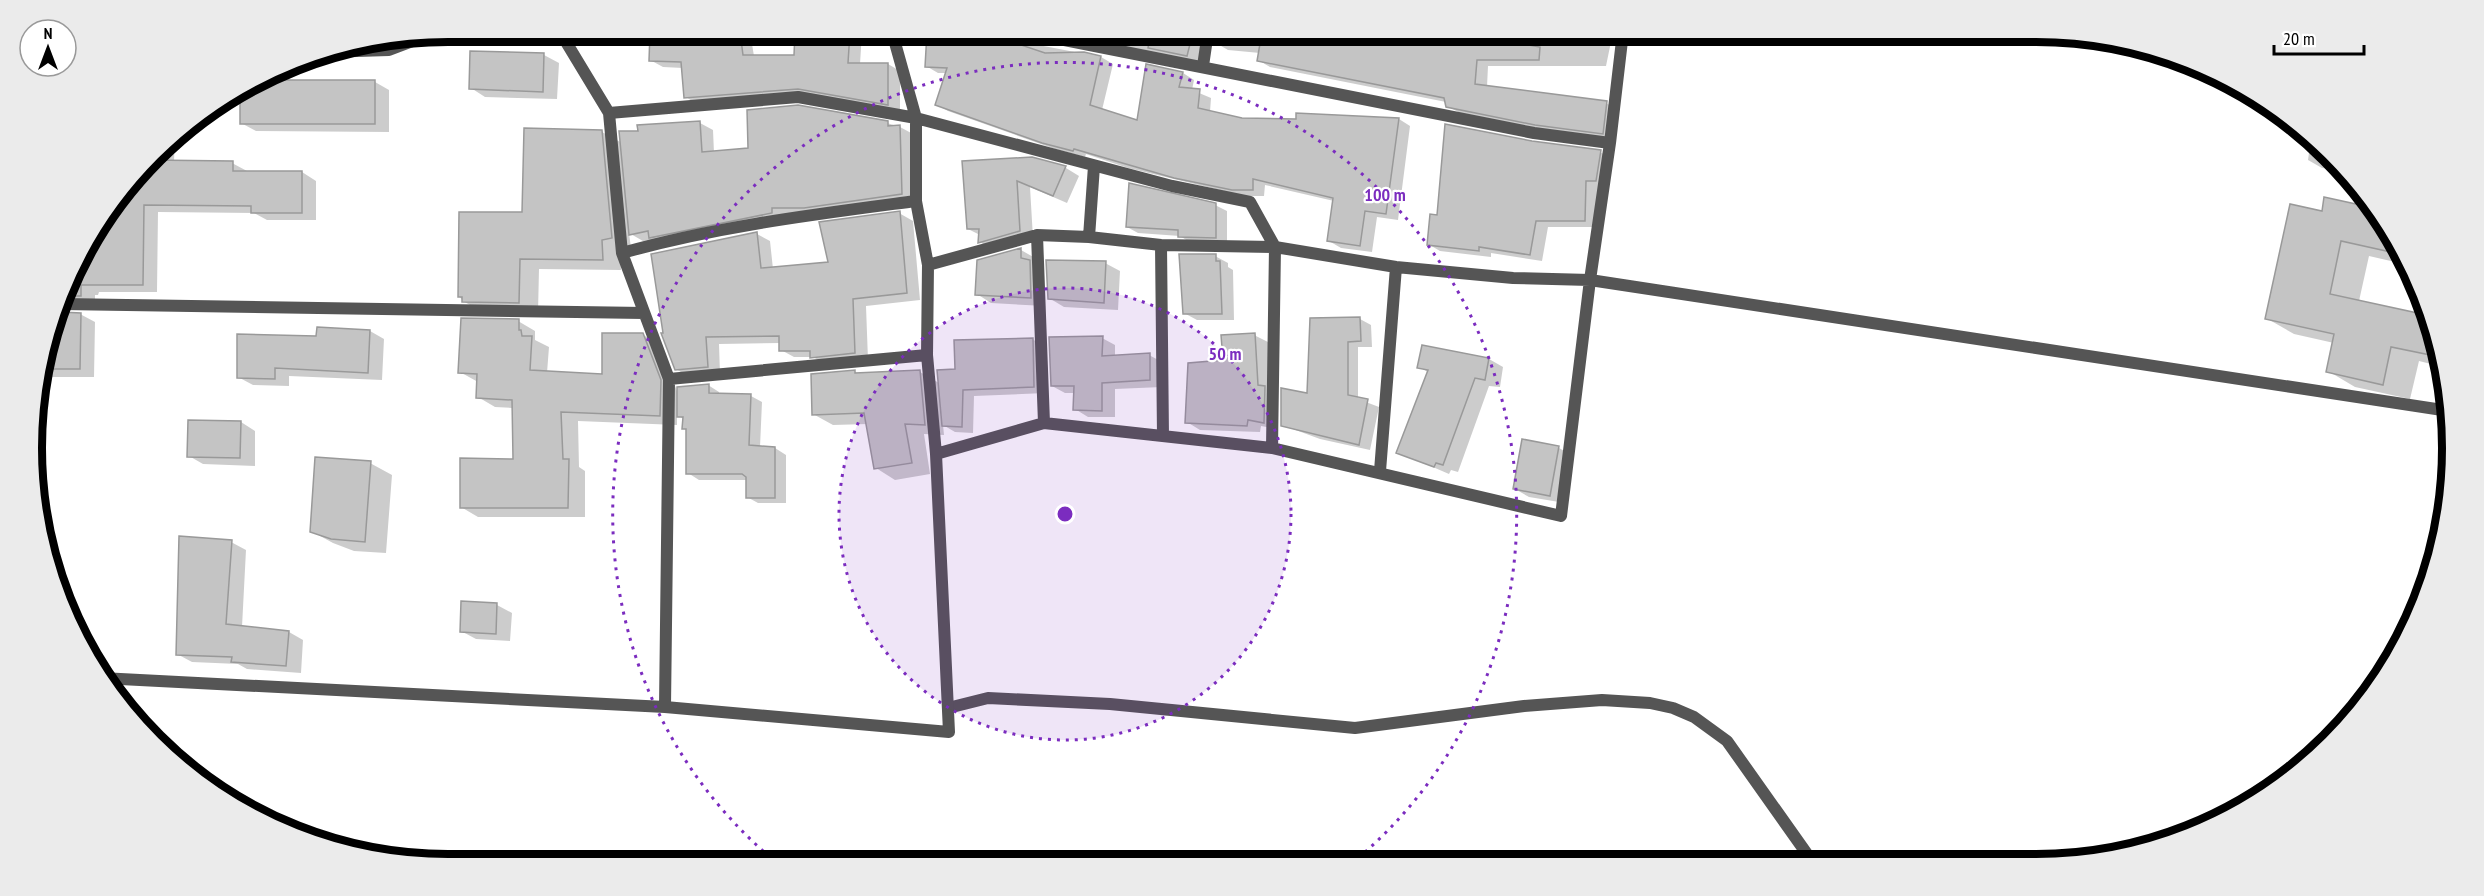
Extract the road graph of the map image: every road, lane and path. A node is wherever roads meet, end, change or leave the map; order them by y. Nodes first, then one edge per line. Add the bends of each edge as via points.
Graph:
1 (566, 42) edge
2 (895, 42) edge
3 (1077, 42) edge
4 (1207, 42) edge
5 (1619, 42) edge
6 (404, 44) edge
7 (366, 51) edge
8 (1203, 66) junction
9 (609, 113) junction
10 (916, 118) junction
11 (1610, 143) junction
12 (1094, 166) junction
13 (916, 201) junction
14 (1037, 235) junction
15 (1089, 237) junction
16 (1161, 245) junction
17 (1275, 247) junction
18 (622, 254) junction
19 (928, 266) junction
20 (1396, 267) junction
21 (1590, 279) junction
22 (69, 304) edge
23 (644, 313) junction
24 (927, 355) junction
25 (669, 379) junction
26 (2440, 409) edge
27 (1044, 423) junction
28 (1163, 436) junction
29 (1272, 448) junction
30 (936, 454) junction
31 (1380, 471) junction
32 (114, 679) edge
33 (665, 707) junction
34 (948, 708) junction
35 (1807, 854) edge

1 - 9 street
2 - 10 street
3 - 8 street
4 - 8 street
5 - 11 street
6 - 7 street via 389,50
8 - 11 street via 1534,133
9 - 10 street via 798,97
9 - 18 street
10 - 12 street
10 - 13 street
11 - 21 street
12 - 15 street
12 - 17 street via 1250,202
13 - 18 street via 798,217 657,243
13 - 19 street
14 - 15 street
14 - 19 street
14 - 27 street
15 - 16 street
16 - 17 street
16 - 28 street
17 - 20 street
17 - 29 street
18 - 23 street
19 - 24 street
20 - 21 street via 1513,278
20 - 31 street
21 - 26 street
21 - 31 street via 1561,516
22 - 23 street
23 - 25 street
24 - 25 street
24 - 30 street
25 - 33 street
27 - 28 street
27 - 30 street
28 - 29 street
29 - 31 street
30 - 34 street
32 - 33 street
33 - 34 street via 949,732
34 - 35 street via 988,698 1099,703 1355,728 1524,706 1602,700 1650,703 1694,717 1727,741

